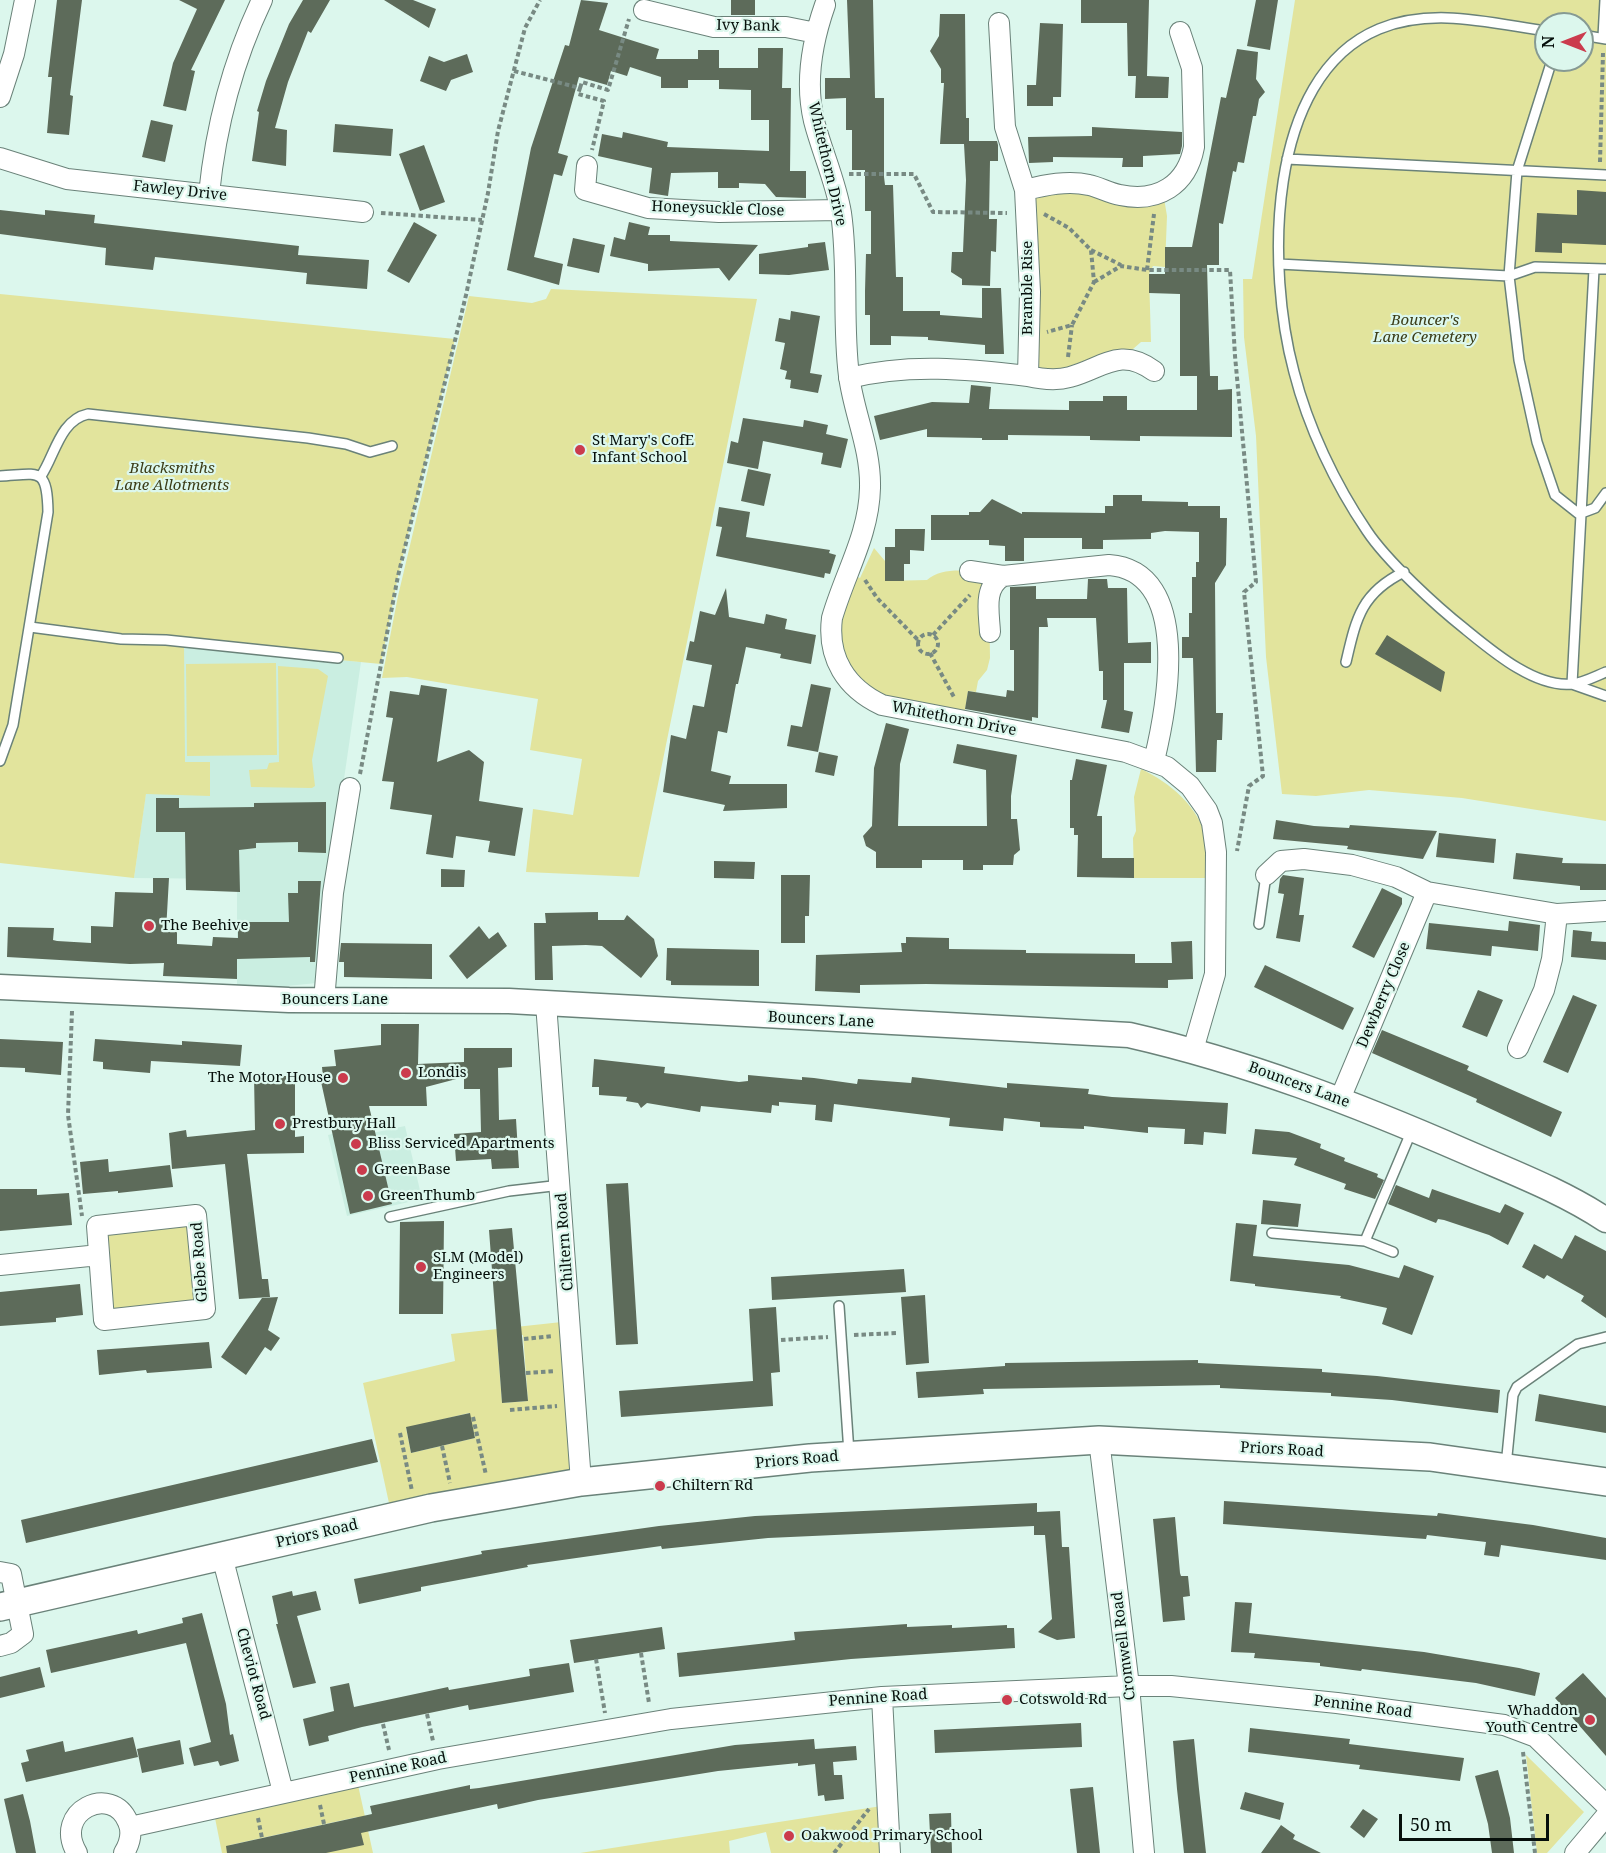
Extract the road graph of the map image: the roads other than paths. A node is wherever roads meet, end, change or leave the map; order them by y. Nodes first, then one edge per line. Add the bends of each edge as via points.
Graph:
1 (26, 0) edge
2 (262, 0) edge
3 (1605, 0) edge
4 (825, 5) dead end
5 (644, 10) road end
6 (999, 23) dead end
7 (1534, 29) edge
8 (1180, 32) dead end
9 (816, 33) junction
10 (1605, 38) edge
11 (1548, 72) edge
12 (0, 97) edge
13 (0, 158) edge
14 (1287, 159) junction
15 (587, 166) road end
16 (1517, 171) junction
17 (1603, 175) edge
18 (1024, 190) junction
19 (209, 194) junction
20 (840, 210) junction
21 (363, 212) road end
22 (1279, 264) junction
23 (1594, 269) junction
24 (1606, 269) edge
25 (1509, 276) junction
26 (1154, 371) dead end
27 (1028, 376) junction
28 (849, 378) junction
29 (392, 446) dead end
30 (0, 476) edge
31 (41, 476) junction
32 (1606, 494) edge
33 (1579, 514) junction
34 (970, 571) dead end
35 (1404, 572) junction
36 (1003, 576) junction
37 (30, 627) junction
38 (990, 632) dead end
39 (338, 658) dead end
40 (1346, 662) dead end
41 (1606, 672) edge
42 (1572, 684) junction
43 (1606, 696) edge
44 (0, 761) edge
45 (1154, 761) junction
46 (350, 788) road end
47 (1266, 875) joint
48 (1428, 892) junction
49 (1606, 911) edge
50 (1557, 914) junction
51 (1258, 924) dead end
52 (0, 987) edge
53 (324, 1001) junction
54 (546, 1003) junction
55 (1518, 1048) dead end
56 (1193, 1050) junction
57 (1340, 1099) junction
58 (1412, 1128) junction
59 (561, 1185) junction
60 (390, 1217) dead end
61 (1606, 1220) edge
62 (1272, 1233) dead end
63 (1365, 1241) junction
64 (1393, 1252) dead end
65 (99, 1255) junction
66 (0, 1265) edge
67 (839, 1306) dead end
68 (1606, 1337) edge
69 (1099, 1440) junction
70 (850, 1456) junction
71 (1506, 1468) junction
72 (581, 1482) junction
73 (1606, 1482) edge
74 (222, 1556) junction
75 (0, 1572) edge
76 (9, 1605) edge
77 (0, 1646) edge
78 (1130, 1686) junction
79 (882, 1696) junction
80 (283, 1792) junction
81 (1606, 1805) edge
82 (1606, 1816) edge
83 (130, 1827) junction
84 (78, 1853) edge
85 (124, 1853) edge
86 (890, 1853) edge
87 (1144, 1853) edge
88 (1575, 1853) edge

1 - 12 street
2 - 19 street via 223,104
3 - 10 lane
4 - 9 street, Whitethorn Drive
5 - 9 street, Ivy Bank via 714,27 786,27
6 - 18 street, Bramble Rise via 1005,127
7 - 14 lane via 1435,16 1378,30 1348,49 1314,84 1295,124
8 - 18 street via 1192,68 1194,147 1179,181 1154,196 1137,198 1071,183
9 - 20 street, Whitethorn Drive via 811,73 814,120
11 - 16 lane
13 - 19 street, Fawley Drive via 67,179
14 - 16 lane
14 - 22 lane
15 - 20 street, Honeysuckle Close via 585,190 648,208 719,212
16 - 17 lane
16 - 25 lane
18 - 27 street, Bramble Rise
19 - 21 street, Fawley Drive
20 - 28 street, Whitethorn Drive via 847,258 844,323
22 - 25 lane
22 - 35 lane via 1285,336 1311,425 1368,532
23 - 24 lane
23 - 25 lane via 1535,267
23 - 33 lane
25 - 33 lane via 1519,360 1538,442 1555,495
26 - 27 street via 1138,361 1117,359 1071,377
27 - 28 street via 920,367
28 - 45 street, Whitethorn Drive via 867,449 870,485 866,526 830,631 834,657 848,682 882,705
29 - 31 lane via 370,452 308,438 87,414 66,425
30 - 31 lane
31 - 37 lane via 46,485 48,512
32 - 33 lane via 1595,508
33 - 42 lane
34 - 36 street
35 - 40 lane via 1381,584 1368,597 1354,629
35 - 42 lane via 1452,619 1504,661 1538,678
36 - 38 street via 990,590
36 - 45 street via 1116,566 1133,570 1151,585 1163,608 1167,659 1164,711
37 - 39 lane
37 - 44 lane via 13,725
41 - 42 lane
42 - 43 lane
45 - 56 street, Whitethorn Drive via 1190,786 1207,810 1215,837 1215,974
46 - 53 street via 333,893
47 - 48 street via 1281,861 1304,859 1363,868
47 - 51 lane
48 - 50 street
48 - 57 street, Dewberry Close
49 - 50 street
50 - 55 street via 1544,990
52 - 53 street, Bouncers Lane
53 - 54 street, Bouncers Lane
54 - 56 street, Bouncers Lane via 1130,1035
54 - 59 street, Chiltern Road
56 - 57 street, Bouncers Lane
57 - 58 street, Bouncers Lane
58 - 61 street, Bouncers Lane via 1550,1188
58 - 63 lane
59 - 60 lane via 509,1191
59 - 72 street, Chiltern Road
62 - 63 lane
63 - 64 lane
65 - 65 street, Glebe Road via 97,1226 196,1215 204,1309 104,1320
65 - 66 street
67 - 70 lane
68 - 71 lane via 1578,1344 1517,1387
69 - 70 main road, Priors Road
69 - 71 main road, Priors Road via 1430,1457
69 - 78 street, Cromwell Road
70 - 72 main road, Priors Road
71 - 73 main road, Priors Road
72 - 74 main road, Priors Road via 416,1512
74 - 76 main road, Priors Road
74 - 80 street, Cheviot Road
75 - 76 street via 11,1574
76 - 77 street via 23,1634
78 - 79 street, Pennine Road
78 - 81 street, Pennine Road via 1171,1686 1337,1703 1520,1730 1536,1737
78 - 87 street, Cromwell Road
79 - 80 street, Pennine Road via 607,1728
79 - 86 street
80 - 83 street, Pennine Road
82 - 88 street
83 - 84 street via 121,1811 113,1806 87,1807 71,1828
83 - 85 street via 129,1845

